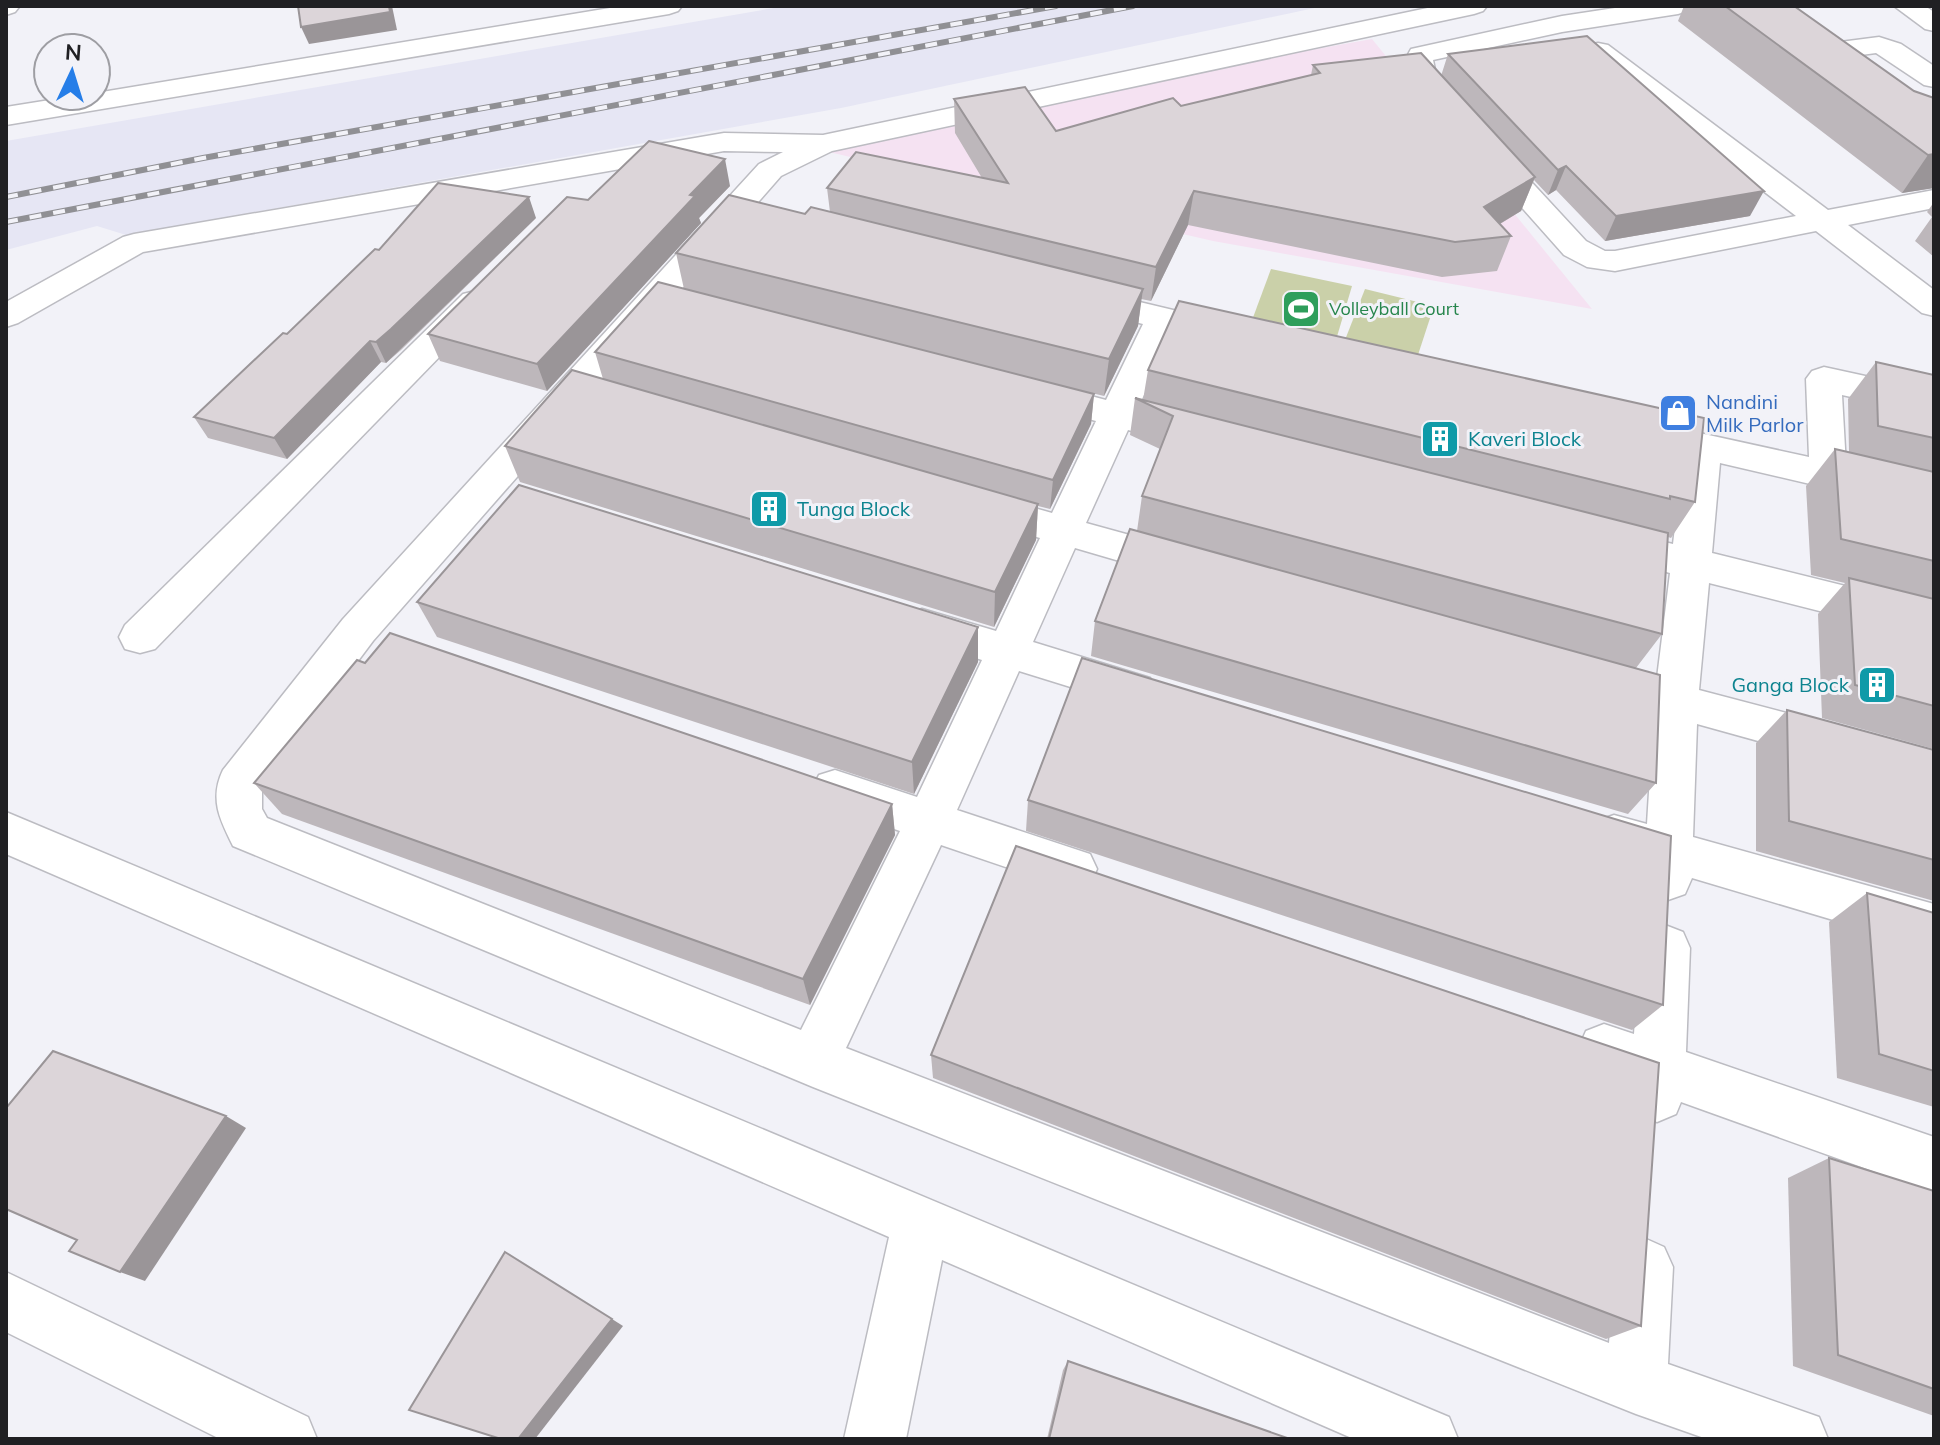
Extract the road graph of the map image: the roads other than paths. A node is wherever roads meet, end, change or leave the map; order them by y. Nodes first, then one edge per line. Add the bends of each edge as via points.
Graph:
1 (669, 6) edge
2 (1474, 6) edge
3 (1539, 6) edge
4 (1678, 6) edge
5 (1907, 6) edge
6 (1934, 23) edge
7 (1562, 24) junction
8 (1844, 79) edge
9 (1934, 79) edge
10 (6, 116) edge
11 (823, 144) junction
12 (615, 161) junction
13 (1934, 199) edge
14 (575, 201) edge
15 (1822, 221) junction
16 (501, 275) edge
17 (1054, 292) edge
18 (655, 296) junction
19 (1934, 306) edge
20 (701, 308) edge
21 (6, 316) edge
22 (1162, 318) junction
23 (1254, 340) edge
24 (993, 383) edge
25 (573, 388) junction
26 (618, 402) edge
27 (1934, 403) edge
28 (1116, 414) junction
29 (1610, 425) edge
30 (1222, 442) edge
31 (1703, 447) junction
32 (1828, 476) junction
33 (939, 495) edge
34 (1934, 499) edge
35 (1062, 530) junction
36 (1570, 533) edge
37 (1691, 564) junction
38 (1215, 573) edge
39 (887, 614) edge
40 (1934, 624) edge
41 (358, 630) junction
42 (140, 637) dead end
43 (403, 645) edge
44 (1006, 651) junction
45 (1569, 672) edge
46 (1172, 701) edge
47 (1676, 702) junction
48 (1934, 771) edge
49 (794, 775) edge
50 (929, 820) junction
51 (1579, 824) edge
52 (6, 832) edge
53 (1669, 852) junction
54 (1108, 881) edge
55 (1934, 927) edge
56 (1570, 1038) edge
57 (813, 1061) junction
58 (1659, 1068) junction
59 (1653, 1147) edge
60 (1934, 1165) edge
61 (1648, 1210) edge
62 (921, 1223) junction
63 (6, 1301) edge
64 (1636, 1384) junction
65 (286, 1439) edge
66 (875, 1439) edge
67 (1427, 1439) edge
68 (1797, 1439) edge

1 - 10 street
2 - 11 street
3 - 7 street
4 - 7 street
5 - 6 street
7 - 15 street
7 - 15 street via 1421,55 1417,67 1575,248 1598,260 1615,261
8 - 9 street via 1798,46 1879,45
11 - 12 street via 724,142
11 - 18 street via 770,170 748,215
12 - 14 street
12 - 21 street via 134,244
13 - 15 street
15 - 19 street
16 - 42 street
17 - 22 street
18 - 20 street
18 - 25 street
22 - 23 street
22 - 28 street
24 - 28 street
25 - 26 street
25 - 41 street via 506,495
27 - 32 street via 1824,379
28 - 30 street
28 - 35 street
29 - 31 street
31 - 32 street
31 - 37 street
32 - 34 street
33 - 35 street
35 - 38 street
35 - 44 street
36 - 37 street
37 - 40 street
37 - 47 street
39 - 44 street
41 - 43 street
41 - 57 street via 239,784 239,811 250,832
44 - 46 street
44 - 50 street
45 - 47 street
47 - 48 street
47 - 53 street
49 - 50 street
50 - 54 street
50 - 57 street
51 - 53 street
52 - 62 street
53 - 55 street
53 - 58 street
56 - 58 street
57 - 64 street
58 - 59 street
58 - 60 street
61 - 64 street
62 - 66 street
62 - 67 street
63 - 65 street
64 - 68 street

